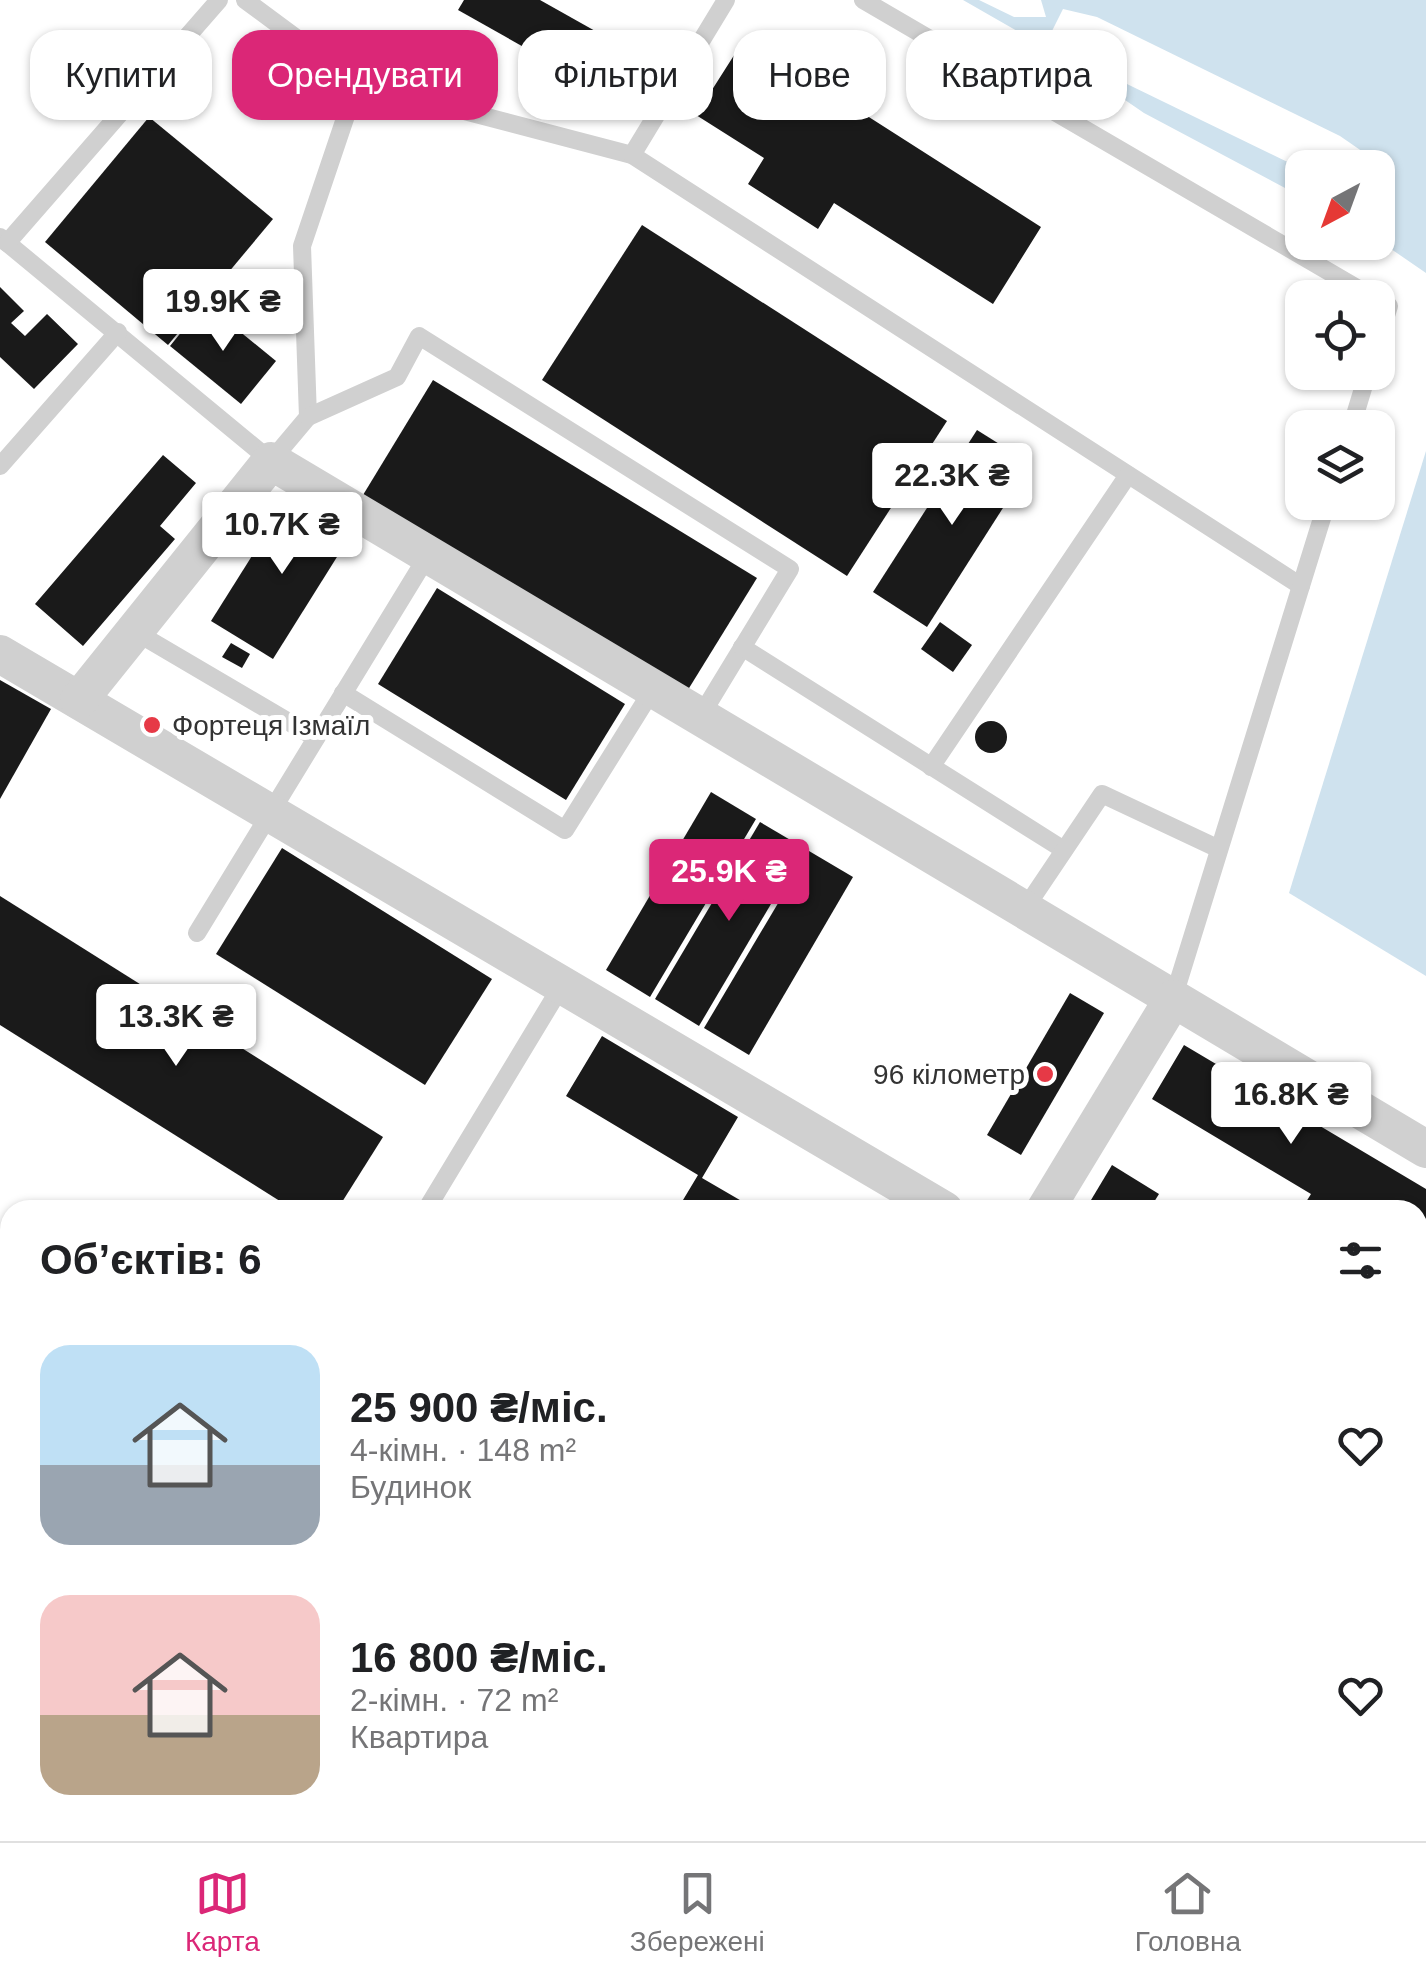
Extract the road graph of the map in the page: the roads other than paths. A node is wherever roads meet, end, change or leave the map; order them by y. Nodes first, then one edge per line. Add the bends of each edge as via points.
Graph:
1 (219, 0) edge
2 (245, 0) edge
3 (726, 0) edge
4 (863, 0) edge
5 (286, 30) edge
6 (345, 120) edge
7 (498, 120) edge
8 (632, 155) junction
9 (4, 240) edge
10 (1343, 280) edge
11 (118, 332) junction
12 (308, 416) junction
13 (271, 461) junction
14 (0, 466) edge
15 (1128, 475) junction
16 (1321, 520) edge
17 (428, 555) junction
18 (1301, 586) junction
19 (134, 631) junction
20 (742, 647) junction
21 (0, 654) edge
22 (652, 689) junction
23 (343, 692) junction
24 (78, 700) junction
25 (700, 717) junction
26 (316, 738) junction
27 (931, 767) junction
28 (270, 813) junction
29 (1220, 849) junction
30 (1064, 850) junction
31 (1024, 910) junction
32 (197, 933) dead end
33 (562, 985) junction
34 (1173, 998) junction
35 (1426, 1149) edge
36 (886, 1195) edge
37 (432, 1200) edge
38 (1051, 1200) edge

1 - 9 lane
2 - 5 lane
3 - 8 lane
4 - 10 lane
6 - 12 lane via 302,246
7 - 8 lane
8 - 15 lane
9 - 11 lane
11 - 13 lane
11 - 14 lane
12 - 13 lane
12 - 20 lane via 397,376 419,336 790,569
13 - 17 street
13 - 19 street
15 - 18 lane
15 - 27 lane
16 - 18 lane
17 - 22 street
17 - 23 lane
18 - 29 lane
19 - 24 street
19 - 26 lane
20 - 25 lane
20 - 27 lane
21 - 24 street
22 - 23 lane via 565,830
22 - 25 street
23 - 26 lane
24 - 28 street
25 - 31 street
26 - 28 lane
27 - 30 lane
28 - 32 lane
28 - 33 street
29 - 30 lane via 1102,794
29 - 34 lane
30 - 31 lane
31 - 34 street
33 - 36 street
33 - 37 lane
34 - 35 street
34 - 38 street

